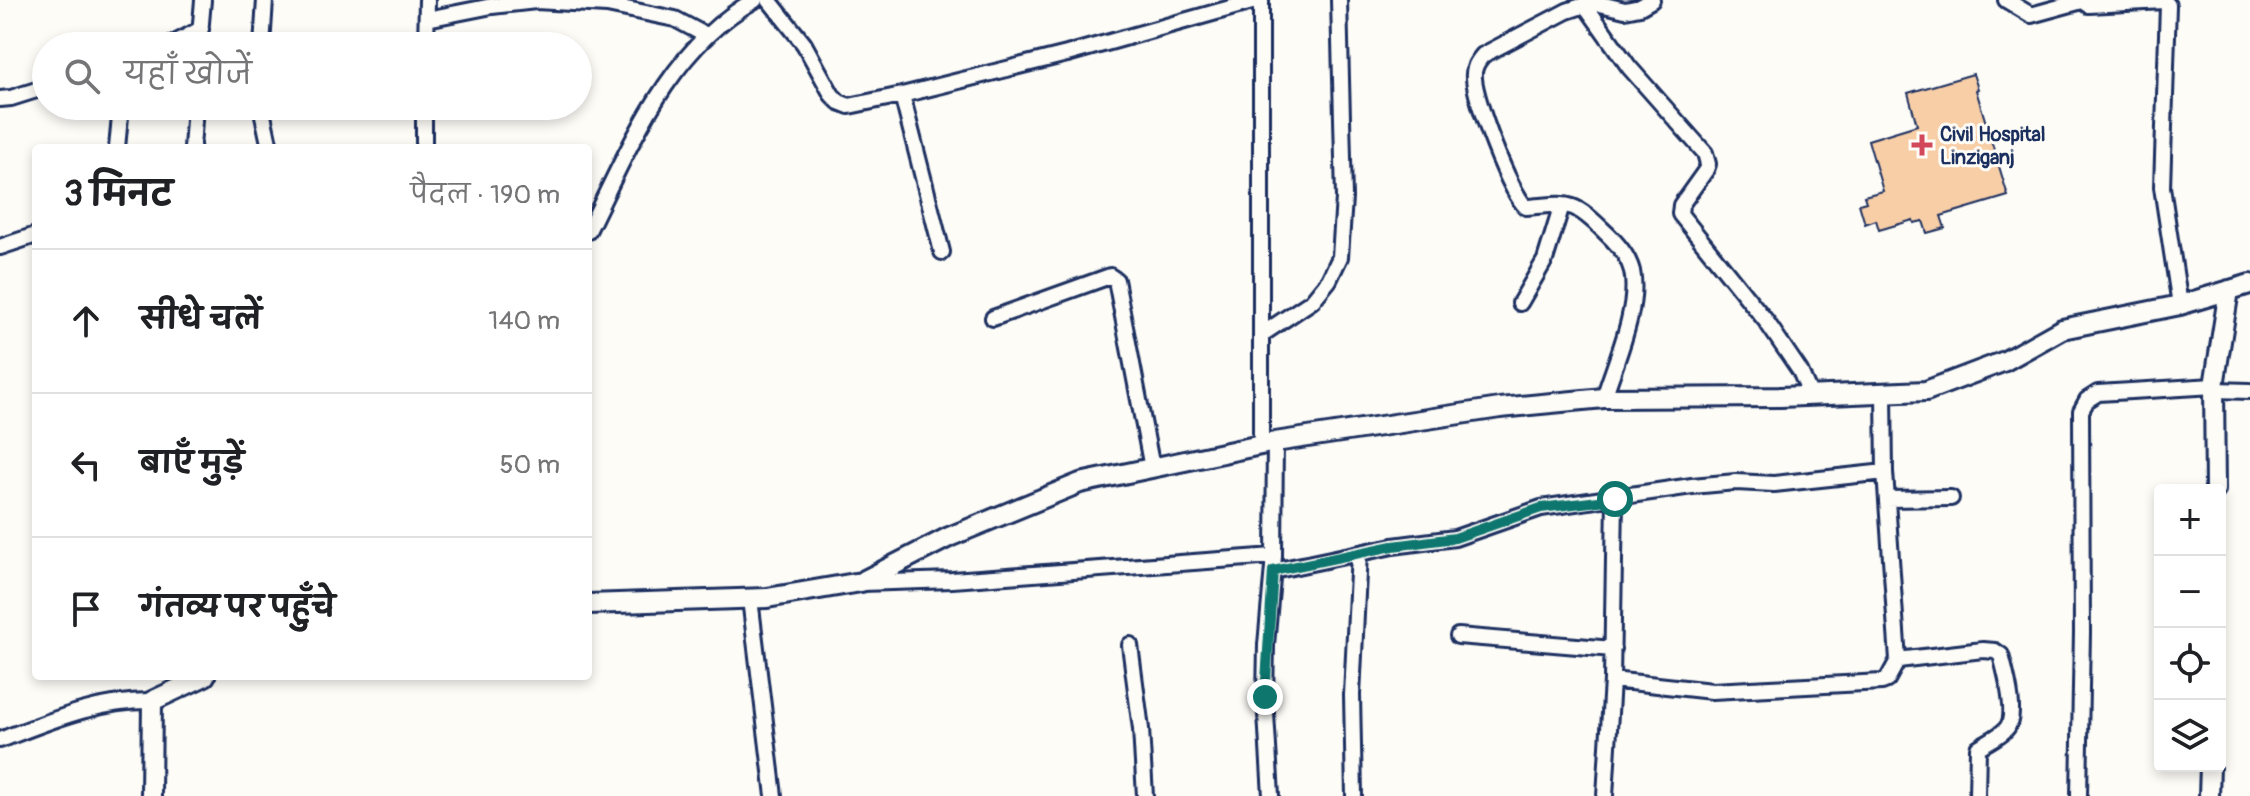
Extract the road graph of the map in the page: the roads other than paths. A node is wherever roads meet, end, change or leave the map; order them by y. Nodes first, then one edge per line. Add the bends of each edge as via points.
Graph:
1 (203, 0) edge
2 (265, 0) edge
3 (427, 0) edge
4 (755, 0) edge
5 (769, 0) edge
6 (1260, 0) edge
7 (1339, 0) edge
8 (1652, 0) edge
9 (2006, 0) edge
10 (2082, 0) edge
11 (1589, 2) edge
12 (427, 19) junction
13 (201, 29) junction
14 (195, 32) edge
15 (201, 32) edge
16 (263, 32) edge
17 (427, 32) edge
18 (707, 36) junction
19 (32, 91) edge
20 (902, 95) junction
21 (0, 99) edge
22 (120, 120) edge
23 (194, 120) edge
24 (264, 120) edge
25 (424, 120) edge
26 (117, 144) edge
27 (192, 144) edge
28 (269, 144) edge
29 (423, 144) edge
30 (1562, 205) junction
31 (592, 223) edge
32 (32, 236) edge
33 (0, 247) edge
34 (942, 252) dead end
35 (2250, 284) edge
36 (2229, 290) junction
37 (1520, 303) dead end
38 (2180, 305) junction
39 (993, 318) dead end
40 (1261, 335) junction
41 (2214, 388) junction
42 (2250, 391) edge
43 (1884, 393) junction
44 (1811, 396) junction
45 (1604, 398) junction
46 (1268, 443) junction
47 (1152, 468) junction
48 (1885, 472) junction
49 (2215, 484) edge
50 (1951, 498) dead end
51 (1615, 499) junction
52 (1887, 499) junction
53 (1359, 553) junction
54 (1274, 563) junction
55 (854, 584) junction
56 (750, 599) junction
57 (592, 604) edge
58 (1458, 636) dead end
59 (1130, 645) dead end
60 (1613, 649) junction
61 (1898, 660) junction
62 (197, 680) edge
63 (1612, 680) junction
64 (152, 701) junction
65 (0, 740) edge
66 (2210, 772) edge
67 (151, 796) edge
68 (774, 796) edge
69 (1145, 796) edge
70 (1271, 796) edge
71 (1354, 796) edge
72 (1605, 796) edge
73 (1977, 796) edge
74 (2079, 796) edge
75 (2209, 796) edge

1 - 13 street
2 - 16 street
3 - 12 street
4 - 18 street
5 - 20 street via 839,102 849,106
6 - 20 street
6 - 40 street
7 - 40 street via 1344,198 1340,257 1312,301
8 - 11 street via 1625,10
9 - 10 street via 2031,15
10 - 38 street via 2089,5 2168,5 2162,187
11 - 30 street via 1483,55 1473,75 1503,168 1520,201 1526,207
11 - 44 street via 1629,67 1705,153 1706,170 1680,214 1766,321
12 - 17 street
12 - 18 street via 492,6 564,2 675,19
13 - 14 street
13 - 15 street
18 - 31 street via 656,100
19 - 21 street
20 - 34 street
22 - 26 street
23 - 27 street
24 - 28 street
25 - 29 street
30 - 37 street via 1545,260
30 - 45 street via 1580,209 1614,240 1632,271 1632,308
32 - 33 street
35 - 36 street
36 - 38 street
36 - 41 street
38 - 43 street via 2062,329 2005,361 1926,391
39 - 47 street via 1110,276 1116,280
40 - 46 street
41 - 42 street
41 - 49 street
41 - 74 street via 2098,393 2081,411
43 - 44 street
43 - 48 street
44 - 45 street
45 - 46 street
46 - 47 street
46 - 54 street
47 - 55 street via 1080,483 949,537
48 - 51 street via 1692,486
48 - 52 street
50 - 52 street
51 - 53 street via 1541,508 1455,538
51 - 60 street
52 - 61 street
53 - 54 street
53 - 71 street via 1352,695
54 - 55 street
54 - 70 street via 1265,697
55 - 56 street
56 - 57 street
56 - 68 street
58 - 60 street
59 - 69 street
60 - 63 street
61 - 63 street via 1882,682 1712,691
61 - 73 street via 1983,650 2001,655 2010,724 1978,748
62 - 64 street
63 - 72 street
64 - 65 street via 82,710
64 - 67 street
66 - 75 street

